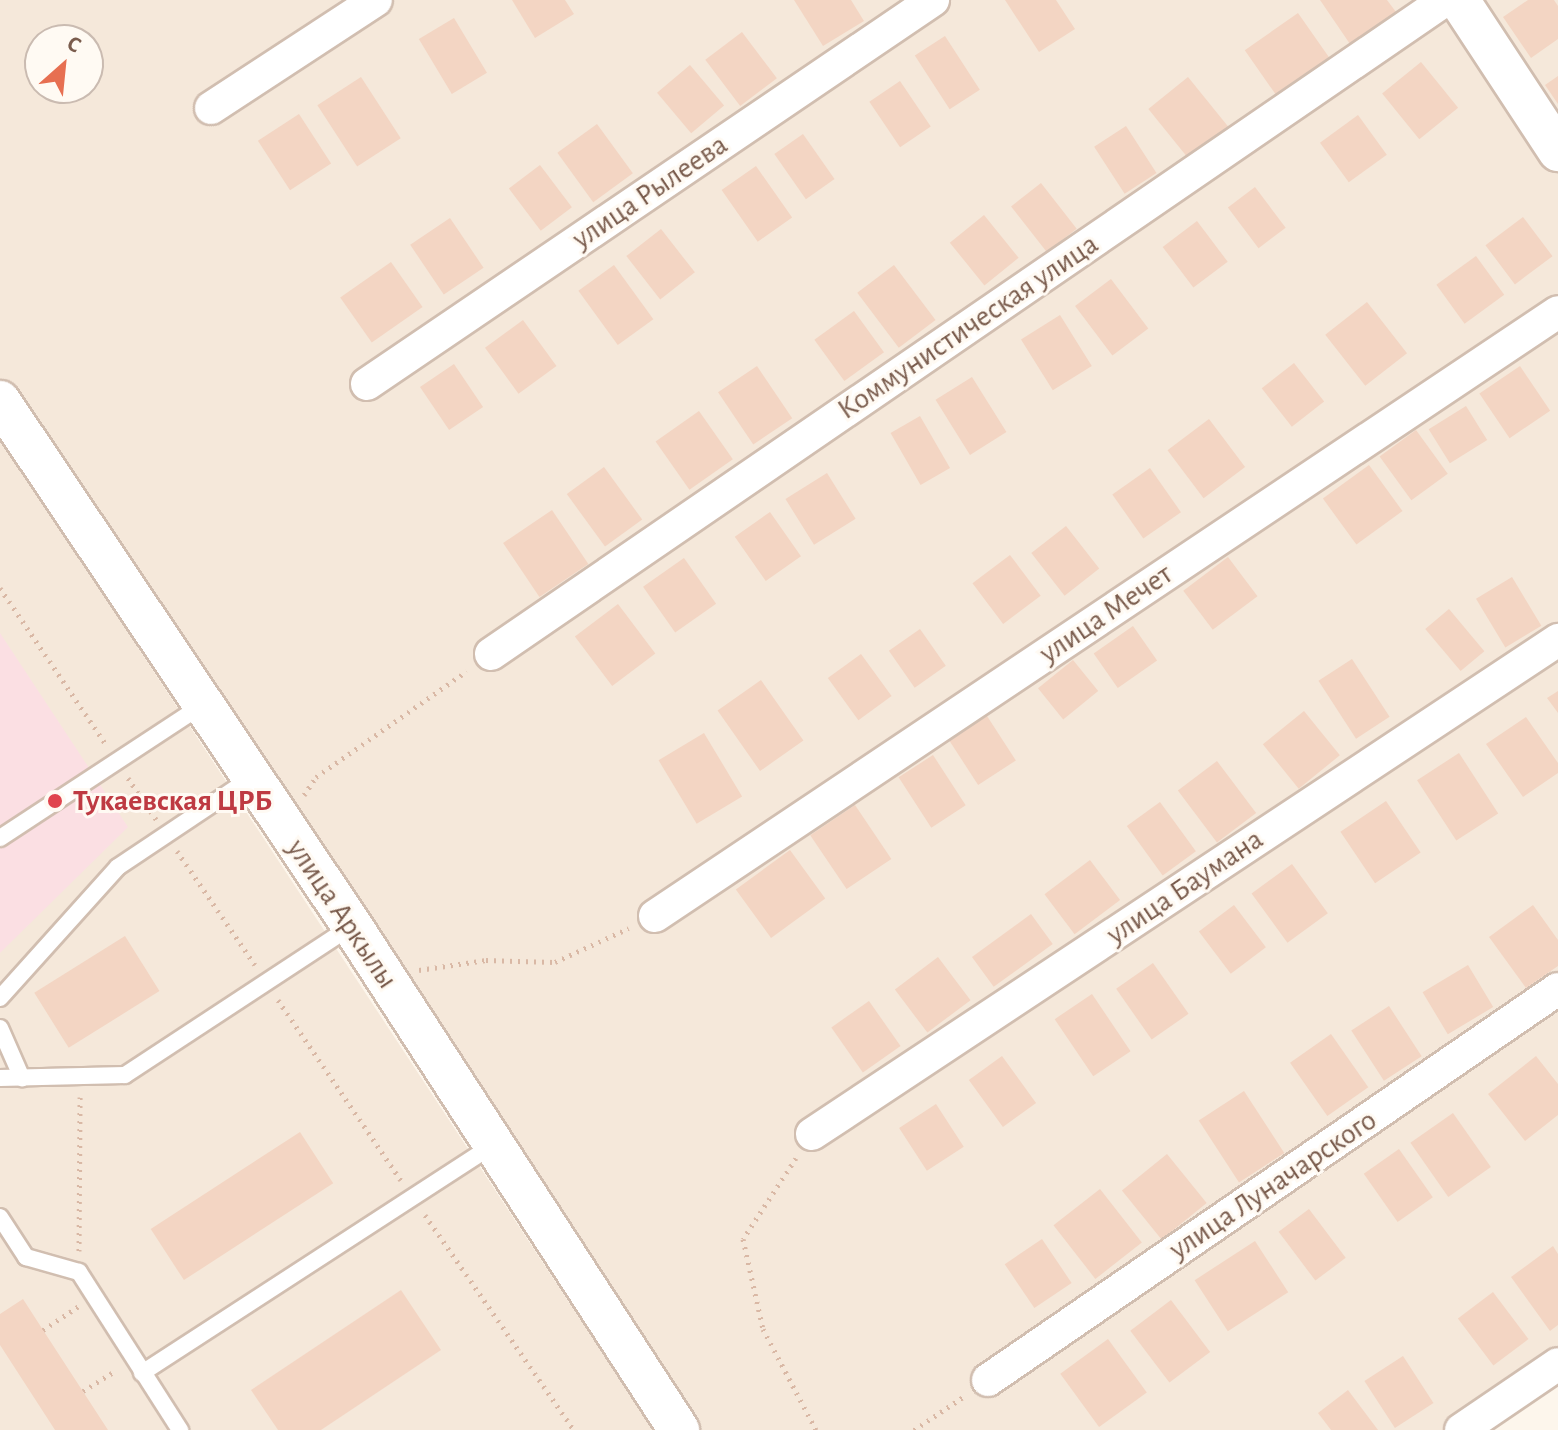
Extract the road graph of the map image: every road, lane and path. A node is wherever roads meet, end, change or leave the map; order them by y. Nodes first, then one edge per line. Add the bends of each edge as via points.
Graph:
1 (376, 0) edge
2 (933, 0) edge
3 (1445, 0) edge
4 (1459, 0) edge
5 (211, 108) dead end
6 (1558, 151) edge
7 (1558, 312) edge
8 (367, 384) dead end
9 (0, 401) edge
10 (0, 588) edge
11 (1558, 640) edge
12 (491, 654) joint
13 (201, 706) junction
14 (117, 760) junction
15 (251, 778) junction
16 (283, 826) junction
17 (166, 835) junction
18 (0, 838) edge
19 (655, 916) joint
20 (352, 926) junction
21 (389, 983) junction
22 (267, 984) junction
23 (1558, 989) edge
24 (0, 998) edge
25 (0, 1028) edge
26 (80, 1076) junction
27 (0, 1078) edge
28 (22, 1078) junction
29 (812, 1134) joint
30 (494, 1145) junction
31 (413, 1197) junction
32 (0, 1217) edge
33 (79, 1272) junction
34 (94, 1296) junction
35 (43, 1330) dead end
36 (1558, 1364) edge
37 (138, 1366) junction
38 (988, 1380) joint
39 (83, 1391) dead end
40 (180, 1430) edge
41 (574, 1430) edge
42 (679, 1430) edge
43 (816, 1430) edge
44 (914, 1430) edge
45 (1461, 1430) edge

1 - 5 street
2 - 8 street, улица Рылеева
3 - 12 street, Коммунистическая улица
4 - 6 street
7 - 19 street, улица Мечет
9 - 13 street, улица Аркылы
10 - 14 path
11 - 29 street, улица Баумана
12 - 16 path via 316,777
13 - 14 lane
13 - 15 street, улица Аркылы
14 - 17 path
14 - 18 lane
15 - 16 street, улица Аркылы
15 - 17 lane
16 - 20 street, улица Аркылы
17 - 22 path
17 - 24 lane via 118,867
19 - 21 path via 555,962 486,960 421,970
20 - 21 street, улица Аркылы
20 - 22 lane
21 - 30 street, улица Аркылы
22 - 26 lane via 125,1075
22 - 31 path
23 - 38 street, улица Луначарского
25 - 28 lane
26 - 28 lane
26 - 33 path
27 - 28 lane
29 - 43 path via 743,1239 763,1329
30 - 31 lane
30 - 42 street, улица Аркылы
31 - 37 lane
31 - 41 path
32 - 33 lane via 26,1257
33 - 34 lane
34 - 35 path
34 - 37 lane
36 - 45 street
37 - 39 path
37 - 40 lane
38 - 44 path

